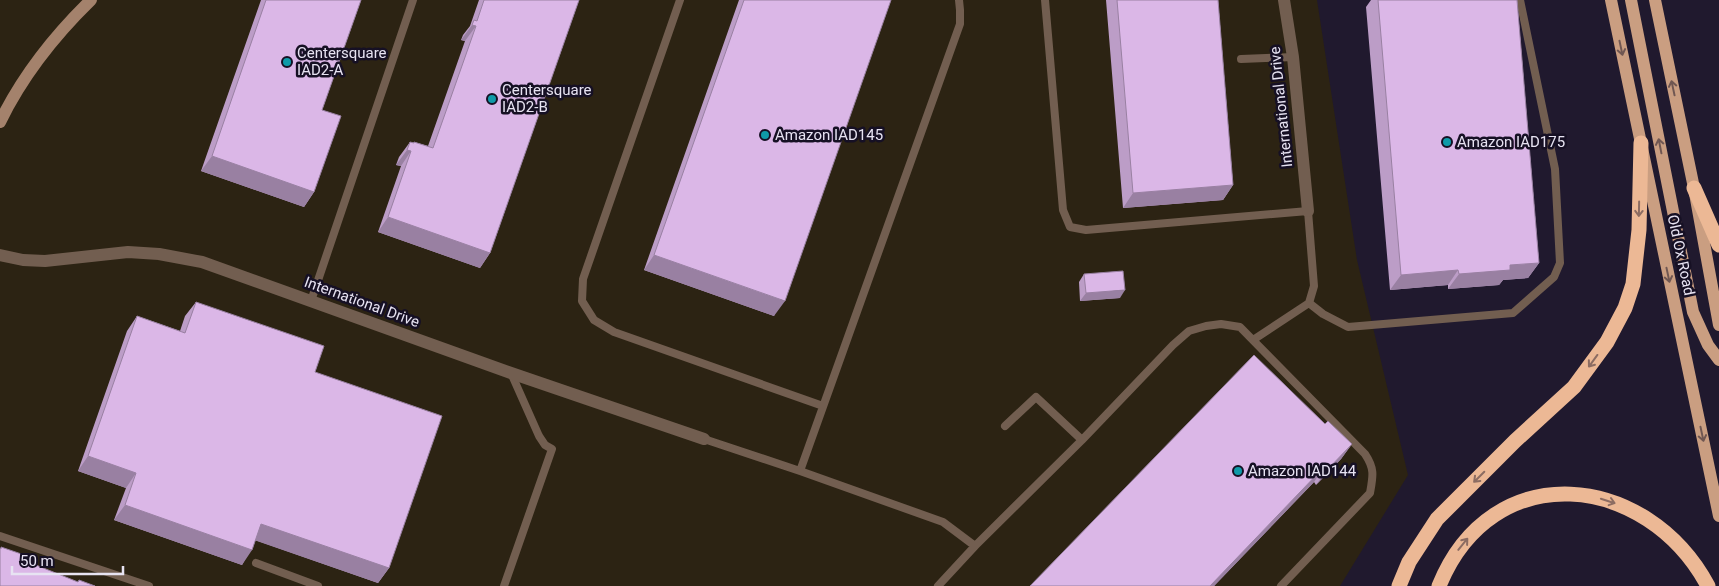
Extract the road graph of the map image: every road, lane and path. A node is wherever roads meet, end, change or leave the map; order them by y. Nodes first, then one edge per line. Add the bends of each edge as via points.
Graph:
1 (90, 0) edge
2 (413, 0) edge
3 (680, 0) edge
4 (958, 0) edge
5 (1045, 0) edge
6 (1284, 0) edge
7 (1520, 0) edge
8 (1611, 0) edge
9 (1631, 0) edge
10 (1656, 0) edge
11 (1293, 57) junction
12 (1241, 59) dead end
13 (0, 122) edge
14 (1641, 143) junction
15 (1694, 188) junction
16 (1308, 211) junction
17 (1719, 245) edge
18 (0, 255) edge
19 (311, 301) junction
20 (1309, 303) junction
21 (1719, 325) edge
22 (1253, 340) junction
23 (1719, 360) edge
24 (511, 373) junction
25 (824, 406) junction
26 (1005, 426) dead end
27 (704, 439) joint
28 (1082, 440) junction
29 (800, 471) junction
30 (1719, 516) edge
31 (0, 536) edge
32 (975, 546) junction
33 (256, 563) dead end
34 (149, 586) edge
35 (318, 586) edge
36 (504, 586) edge
37 (938, 586) edge
38 (1282, 586) edge
39 (1398, 586) edge
40 (1439, 586) edge
41 (1708, 586) edge

1 - 13 main road via 22,83
2 - 19 lane
3 - 25 lane via 583,279 582,301 594,320 614,332
4 - 25 lane via 960,24
5 - 16 lane via 1063,210 1070,227 1086,230
6 - 11 street, International Drive
7 - 20 lane via 1555,170 1560,263 1554,277 1513,313 1348,327
8 -> 14 main road, Old Ox Road
23 -> 9 main road via 1708,345 1693,312
15 -> 10 main road, Old Ox Road
11 - 12 lane
11 - 16 street, International Drive
14 -> 30 main road, Old Ox Road
14 -> 39 highway via 1639,230 1633,284 1625,308 1607,342 1574,387 1515,440 1437,519 1409,562
15 - 17 highway
15 - 21 main road, Old Ox Road
16 - 20 lane via 1314,286
18 - 19 street, International Drive via 45,261 128,252 184,258
19 - 24 street, International Drive
20 - 22 lane
22 - 28 lane via 1240,327 1221,324 1189,332 1172,345
22 - 38 lane via 1372,464 1370,493
24 - 27 street, International Drive
24 - 36 lane via 539,436 552,449
25 - 29 lane
26 - 28 lane via 1036,396
27 - 29 lane
28 - 32 lane
29 - 32 lane via 943,522
31 - 34 lane
32 - 37 lane
33 - 35 lane
40 -> 41 highway via 1463,543 1490,517 1533,497 1567,493 1621,505 1652,522 1681,548

